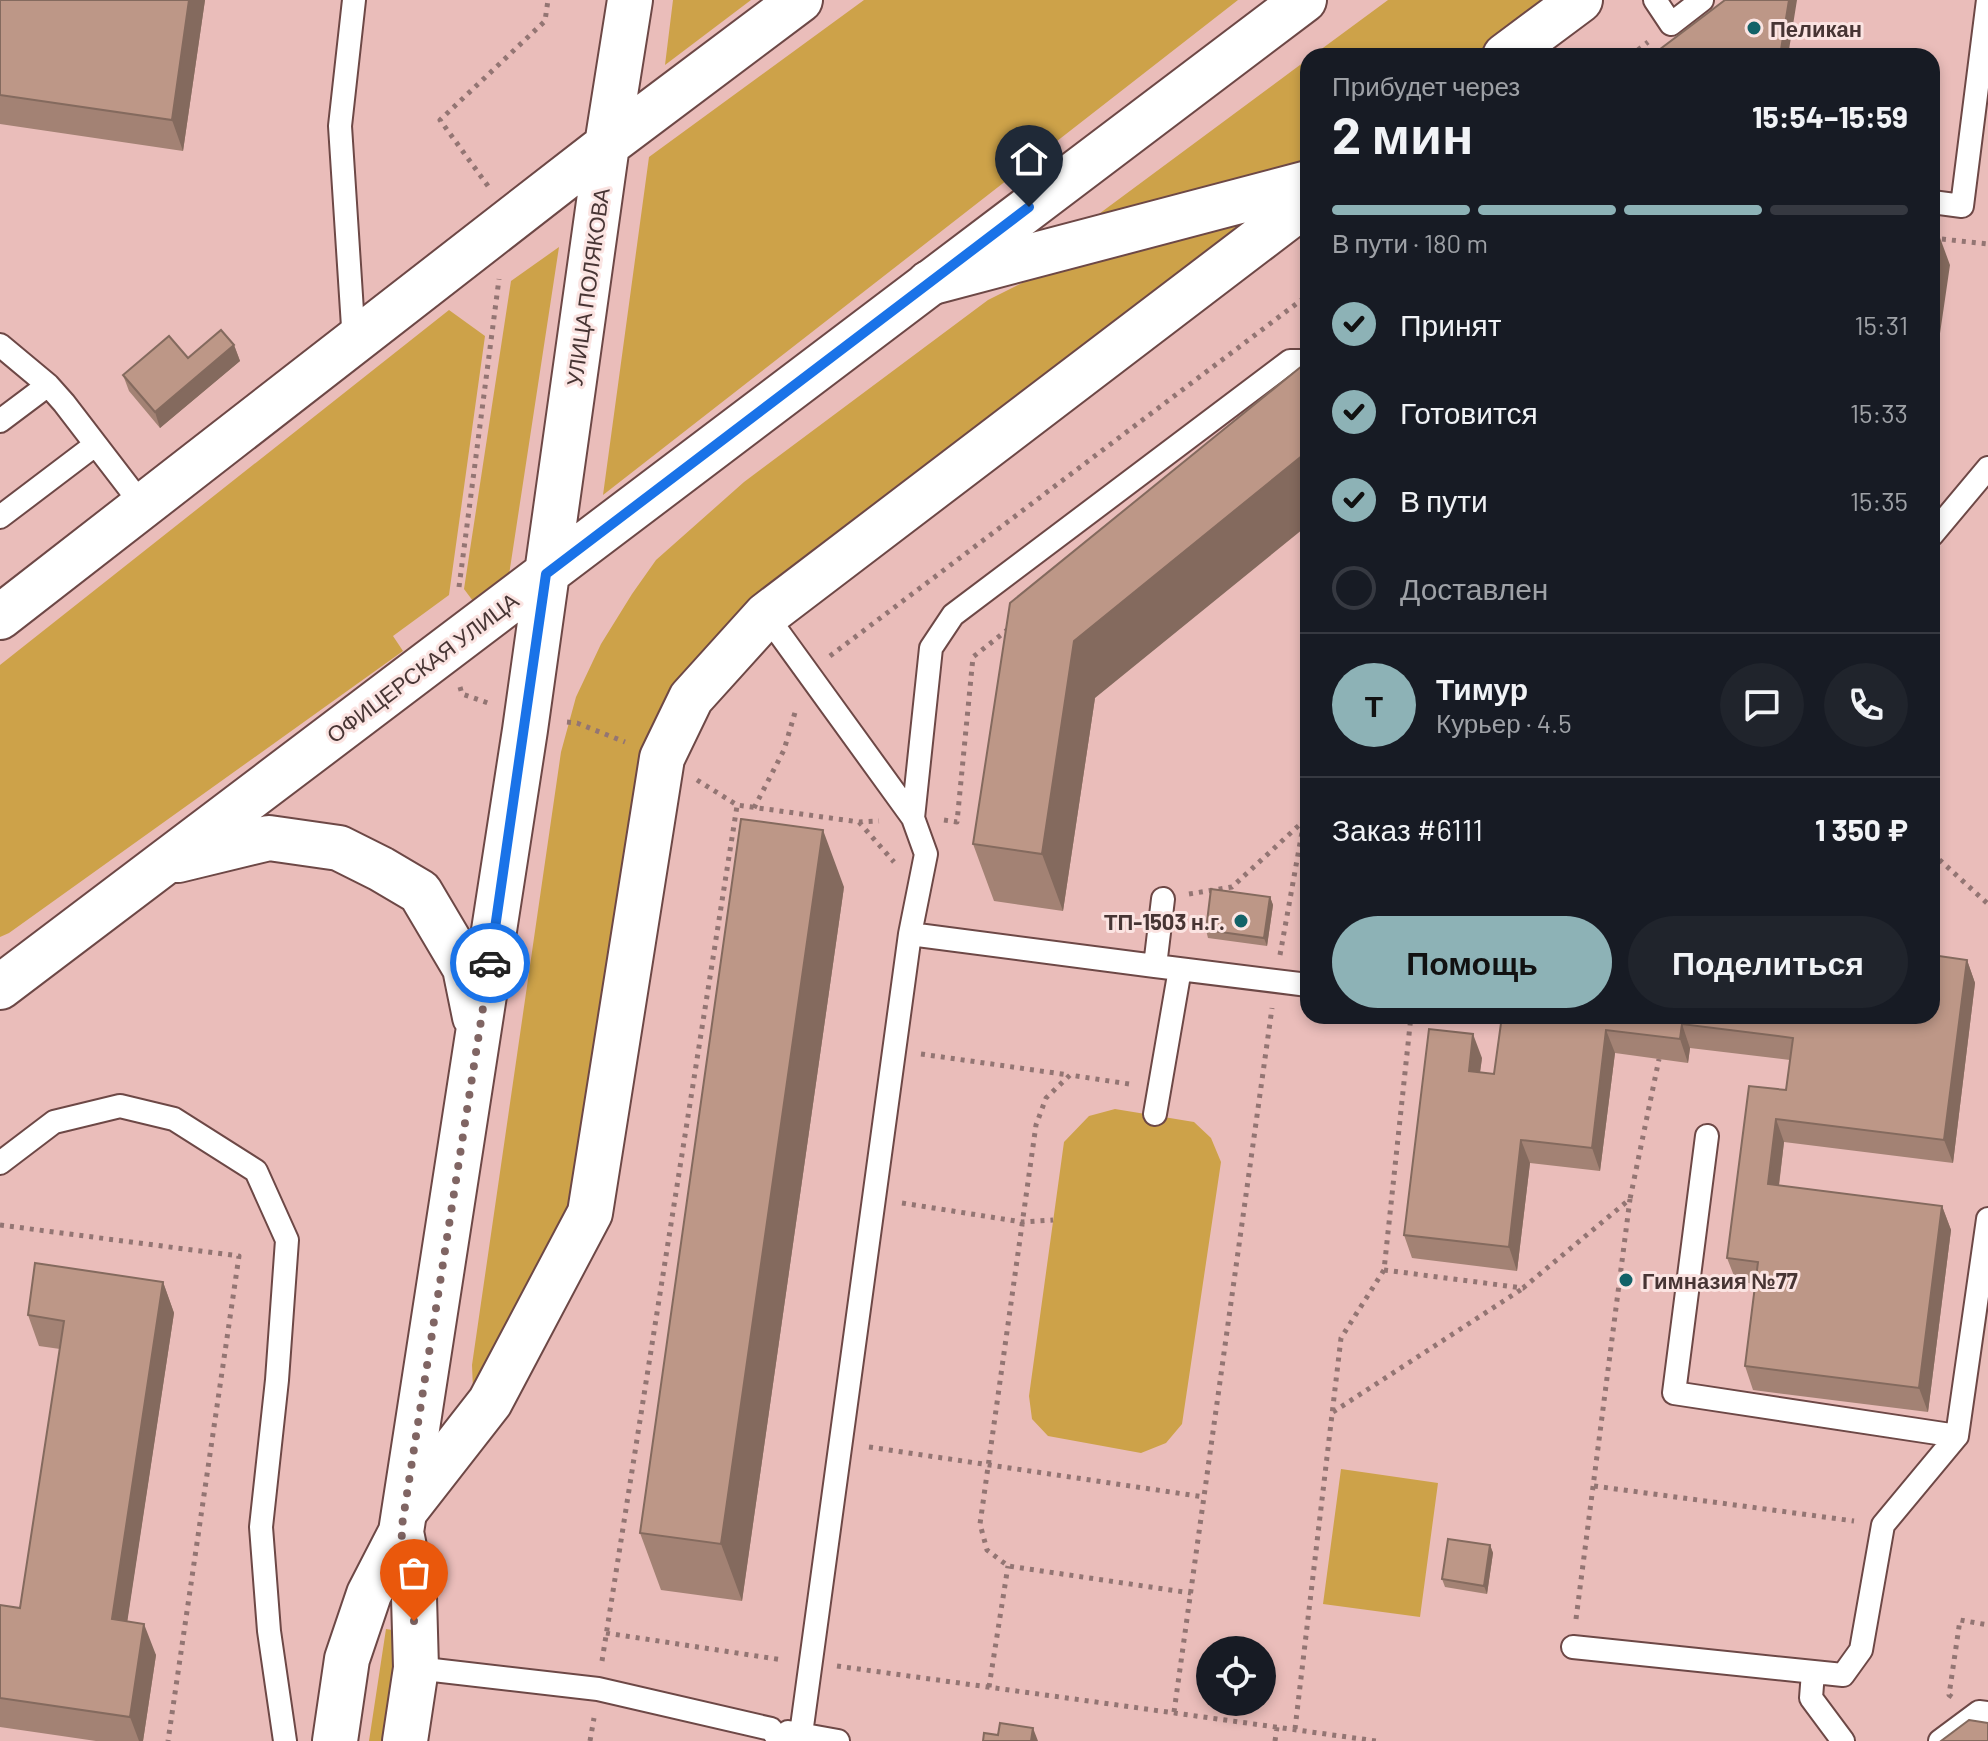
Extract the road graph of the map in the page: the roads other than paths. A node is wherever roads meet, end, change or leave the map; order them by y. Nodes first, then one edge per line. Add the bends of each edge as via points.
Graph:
1 (354, 0) edge
2 (630, 0) edge
3 (800, 0) edge
4 (1304, 0) edge
5 (1580, 0) edge
6 (1655, 0) edge
7 (1702, 0) edge
8 (1988, 0) edge
9 (1516, 48) edge
10 (607, 145) junction
11 (1300, 185) edge
12 (1940, 203) edge
13 (1300, 208) edge
14 (929, 283) junction
15 (354, 342) junction
16 (0, 345) edge
17 (1300, 361) edge
18 (48, 385) junction
19 (0, 421) edge
20 (95, 445) junction
21 (1988, 468) edge
22 (143, 506) junction
23 (0, 517) edge
24 (1940, 525) edge
25 (546, 574) junction
26 (766, 615) junction
27 (0, 617) edge
28 (913, 818) junction
29 (159, 865) junction
30 (1163, 899) road end
31 (910, 934) junction
32 (1155, 966) junction
33 (1180, 969) junction
34 (4, 982) edge
35 (1300, 984) edge
36 (479, 1035) junction
37 (1155, 1114) dead end
38 (1707, 1136) dead end
39 (0, 1163) edge
40 (1988, 1219) edge
41 (1957, 1436) junction
42 (403, 1521) junction
43 (1573, 1647) road end
44 (416, 1668) junction
45 (1813, 1672) junction
46 (1984, 1712) edge
47 (784, 1735) edge
48 (285, 1741) edge
49 (335, 1741) edge
50 (405, 1741) edge
51 (838, 1741) edge
52 (1843, 1741) edge
53 (1940, 1741) edge

1 - 15 lane via 340,126
2 - 10 main road, УЛИЦА ПОЛЯКОВА
3 - 10 main road
4 - 14 main road, ОФИЦЕРСКАЯ УЛИЦА
5 - 9 main road
6 - 7 lane via 1671,24
8 - 12 lane via 1962,206
10 - 15 main road
10 - 25 main road, УЛИЦА ПОЛЯКОВА
11 - 14 main road
13 - 26 main road
14 - 25 main road, ОФИЦЕРСКАЯ УЛИЦА
15 - 22 main road
16 - 18 lane
17 - 28 lane via 1290,361 953,615 931,648
18 - 19 lane
18 - 20 lane
20 - 22 lane
20 - 23 lane
21 - 24 lane
22 - 27 main road
25 - 29 main road, ОФИЦЕРСКАЯ УЛИЦА
25 - 36 main road, УЛИЦА ПОЛЯКОВА
26 - 28 lane
26 - 42 main road via 691,698 662,758 590,1213 490,1402
28 - 31 lane via 926,854
29 - 34 main road, ОФИЦЕРСКАЯ УЛИЦА
29 - 36 main road via 269,838 339,848 381,869 420,892 458,955
30 - 32 lane
31 - 32 lane
31 - 47 lane via 810,1663
32 - 33 lane
33 - 35 lane
33 - 37 lane
36 - 42 main road, УЛИЦА ПОЛЯКОВА
38 - 41 lane via 1674,1393
39 - 48 lane via 54,1122 120,1106 174,1119 256,1171 287,1240 261,1527
40 - 41 lane
41 - 45 lane via 1883,1525 1861,1650 1843,1675
42 - 44 main road via 414,1597
42 - 49 main road via 369,1594 347,1659
43 - 45 lane
44 - 47 lane via 598,1689
44 - 50 main road
45 - 52 lane via 1811,1698
46 - 53 lane
47 - 51 lane

